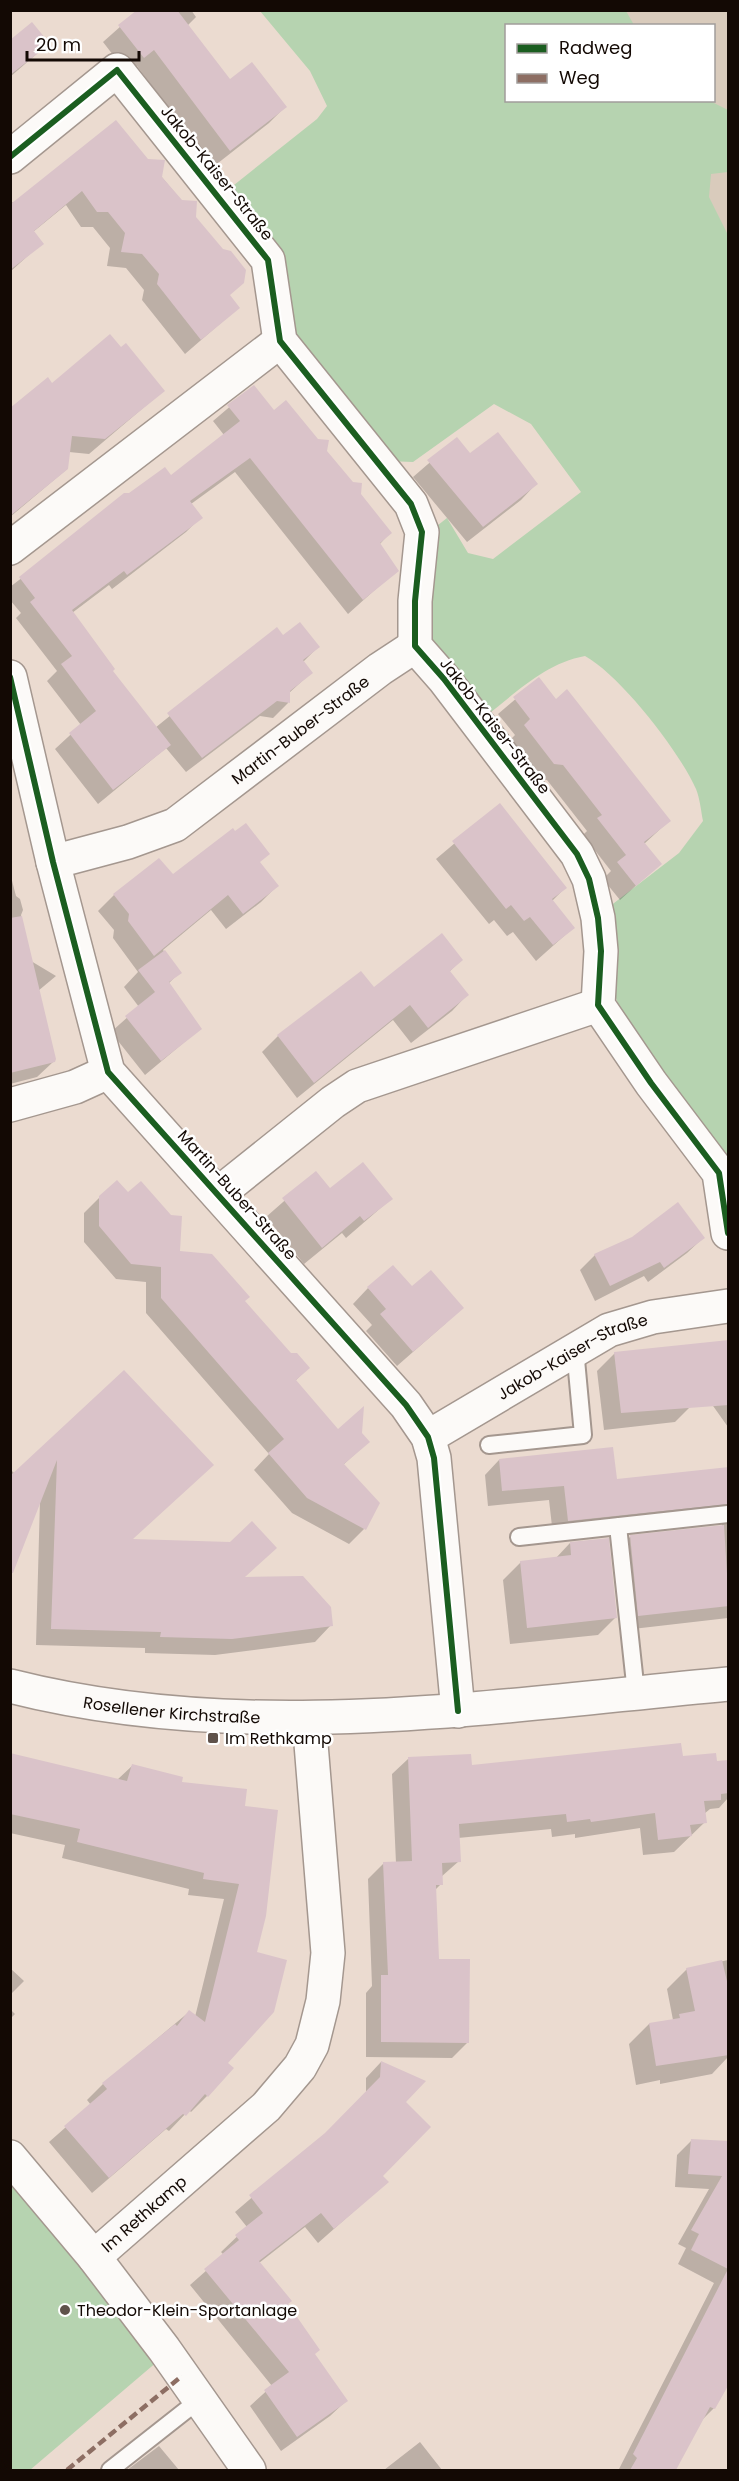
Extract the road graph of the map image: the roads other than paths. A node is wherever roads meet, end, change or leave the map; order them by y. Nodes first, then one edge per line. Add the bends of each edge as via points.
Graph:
1 (10, 157) edge
2 (280, 341) junction
3 (10, 548) edge
4 (416, 646) junction
5 (10, 677) edge
6 (53, 862) junction
7 (598, 1005) junction
8 (108, 1072) junction
9 (10, 1105) edge
10 (218, 1194) junction
11 (729, 1233) edge
12 (729, 1306) edge
13 (575, 1350) junction
14 (428, 1437) junction
15 (489, 1445) dead end
16 (729, 1514) edge
17 (618, 1526) junction
18 (519, 1537) dead end
19 (729, 1684) edge
20 (10, 1686) edge
21 (636, 1693) junction
22 (458, 1711) junction
23 (309, 1719) junction
24 (10, 2157) edge
25 (94, 2257) junction
26 (199, 2400) junction
27 (110, 2470) edge
28 (249, 2470) edge

1 - 2 street, Jakob-Kaiser-Straße via 117,70 268,260
2 - 3 street
2 - 4 street via 411,504 418,518 422,532
4 - 6 street, Martin-Buber-Straße via 174,825
4 - 7 street, Jakob-Kaiser-Straße via 577,854 589,879 598,918
5 - 6 street, Martin-Buber-Straße
6 - 8 street, Martin-Buber-Straße
7 - 10 street, Martin-Buber-Straße via 357,1086
7 - 11 street via 719,1173
8 - 9 street via 75,1087
8 - 10 street, Martin-Buber-Straße
10 - 14 street, Martin-Buber-Straße via 406,1405
12 - 13 street, Jakob-Kaiser-Straße via 629,1323
13 - 14 street, Jakob-Kaiser-Straße
13 - 15 lane via 583,1435
14 - 22 street, Martin-Buber-Straße via 436,1480
16 - 17 lane
17 - 18 lane
17 - 21 lane
19 - 21 street, Rosellener Kirchstraße
20 - 23 street, Rosellener Kirchstraße via 154,1712
21 - 22 street, Rosellener Kirchstraße
22 - 23 street, Rosellener Kirchstraße
23 - 25 street, Im Rethkamp via 328,1953 323,2001 312,2045 300,2067 266,2107
24 - 25 street
25 - 26 street
26 - 27 lane
26 - 28 street

